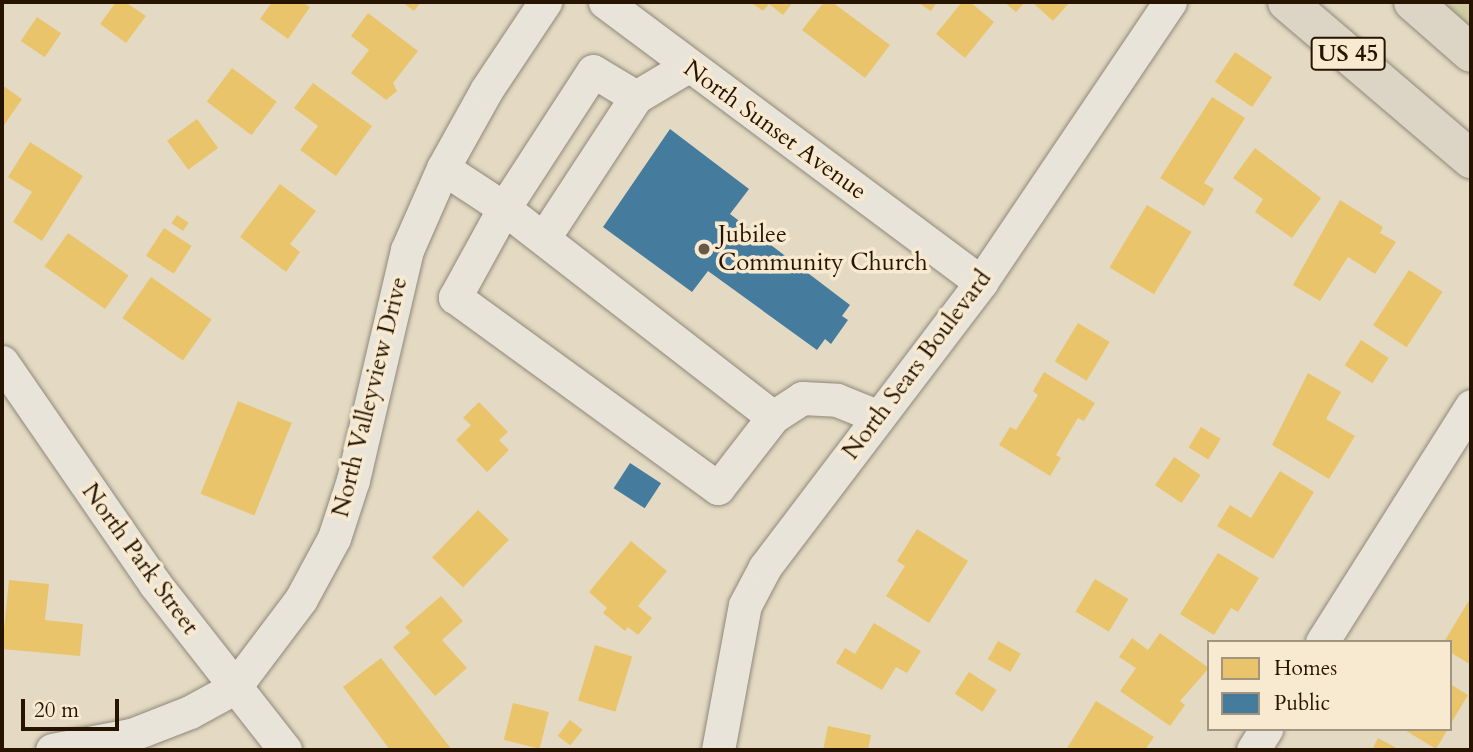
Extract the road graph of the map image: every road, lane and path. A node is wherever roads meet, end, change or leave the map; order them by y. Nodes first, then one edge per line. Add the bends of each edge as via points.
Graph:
1 (545, 2) edge
2 (605, 2) edge
3 (1170, 2) edge
4 (1287, 2) edge
5 (1413, 2) edge
6 (1471, 53) edge
7 (688, 66) junction
8 (636, 97) junction
9 (1471, 159) edge
10 (443, 168) junction
11 (504, 208) junction
12 (545, 236) junction
13 (981, 282) junction
14 (2, 362) edge
15 (1471, 406) edge
16 (773, 416) junction
17 (879, 416) junction
18 (1323, 640) edge
19 (234, 688) junction
20 (1265, 731) edge
21 (52, 750) edge
22 (285, 750) edge
23 (718, 750) edge
24 (1253, 750) edge

1 - 10 street, North Valleyview Drive via 487,89
2 - 7 street, North Sunset Avenue
3 - 13 street, North Sears Boulevard
4 - 9 main road, US 45
5 - 6 main road
7 - 8 street
7 - 13 street, North Sunset Avenue
8 - 11 street via 593,71
8 - 12 street
10 - 11 street
10 - 19 street, North Valleyview Drive via 407,250 353,480 334,538 301,599
11 - 12 street
11 - 16 street via 455,297 718,488
12 - 16 street
13 - 17 street, North Sears Boulevard
14 - 19 street, North Park Street via 155,584
15 - 18 street
16 - 17 street via 802,398 837,400
17 - 23 street, North Sears Boulevard via 765,567 745,605
19 - 21 street, North Valleyview Drive via 190,712 131,735
19 - 22 street, North Park Street
20 - 24 street

